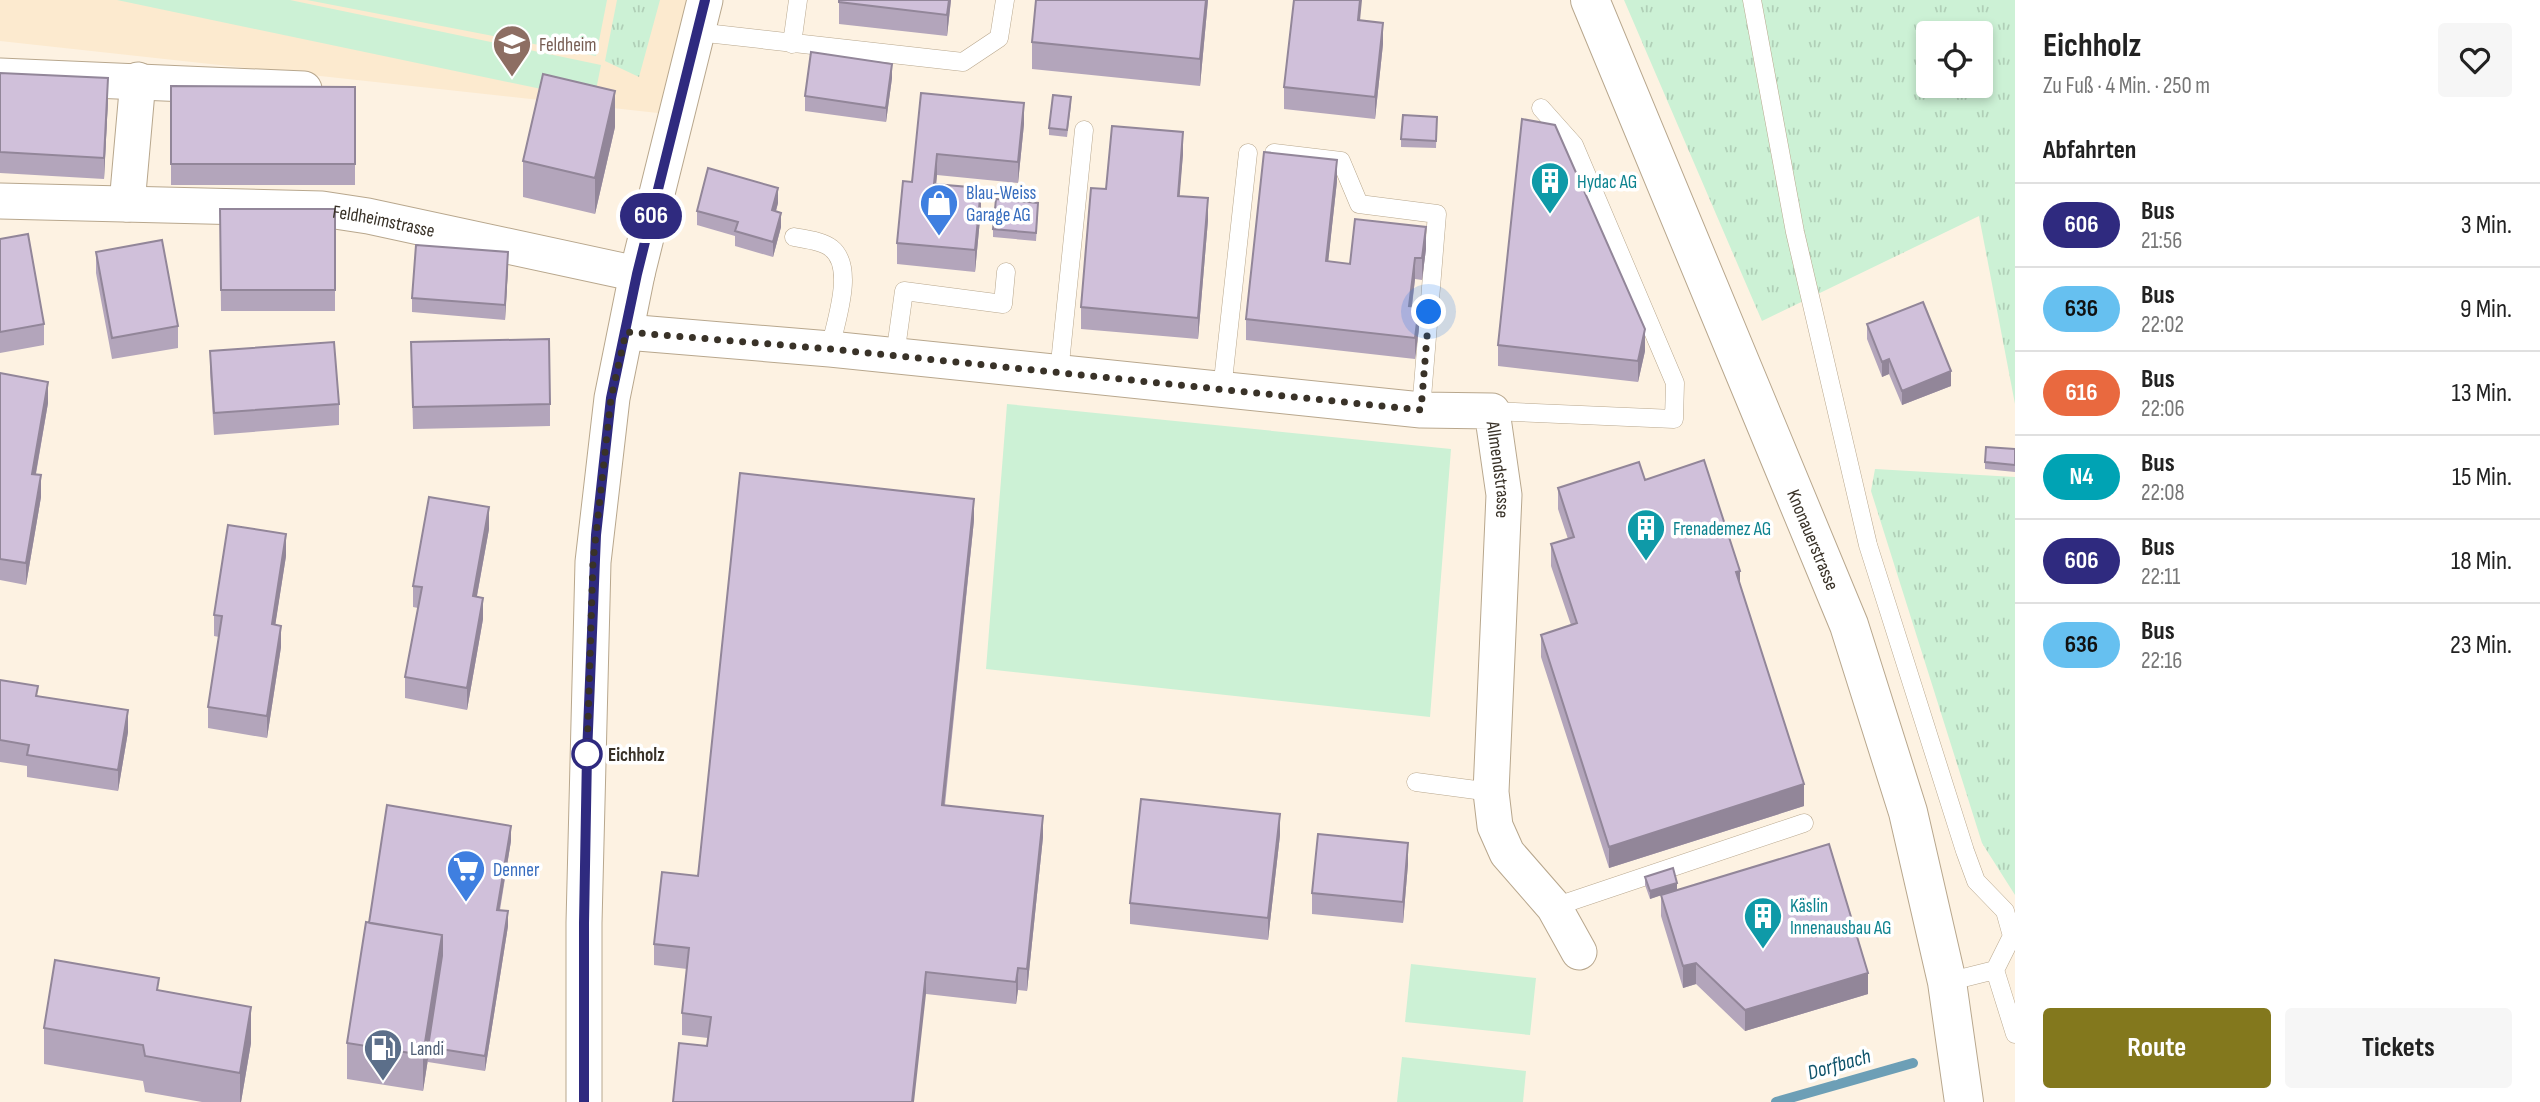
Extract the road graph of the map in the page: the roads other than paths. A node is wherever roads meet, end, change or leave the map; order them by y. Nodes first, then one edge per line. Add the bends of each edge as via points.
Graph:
1 (797, 0) edge
2 (1005, 0) edge
3 (1591, 0) edge
4 (1752, 0) edge
5 (701, 16) edge
6 (792, 44) junction
7 (0, 76) edge
8 (138, 80) junction
9 (335, 90) edge
10 (1541, 108) dead end
11 (1084, 130) dead end
12 (1248, 153) dead end
13 (1274, 153) edge
14 (0, 201) edge
15 (127, 204) junction
16 (794, 237) dead end
17 (1006, 272) dead end
18 (637, 274) junction
19 (626, 332) junction
20 (830, 349) junction
21 (895, 356) junction
22 (1059, 373) junction
23 (1223, 390) junction
24 (1421, 410) junction
25 (1492, 411) junction
26 (1416, 782) dead end
27 (1491, 792) junction
28 (1804, 823) dead end
29 (1553, 907) junction
30 (1580, 952) dead end
31 (1995, 970) junction
32 (1947, 982) junction
33 (2015, 1034) edge
34 (584, 1102) edge
35 (1964, 1102) edge

1 - 6 lane
2 - 6 lane via 999,38 963,62
3 - 32 street, Knonauerstrasse via 1849,625 1908,812
4 - 31 lane via 1795,232 1868,545 1976,881 2005,911 2012,936
5 - 6 lane
5 - 18 street
7 - 8 street
8 - 9 street
8 - 15 street
10 - 25 lane via 1574,145 1590,182 1675,383 1674,419
11 - 22 lane
12 - 23 lane
13 - 24 lane via 1341,161 1359,204 1437,214
14 - 15 street, Feldheimstrasse
15 - 18 street, Feldheimstrasse via 322,209
16 - 20 lane via 830,247 842,262 844,281
17 - 21 lane via 1003,304 905,291
18 - 19 street
19 - 20 street, Allmendstrasse
19 - 34 street via 611,398 593,562
20 - 21 street, Allmendstrasse
21 - 22 street, Allmendstrasse
22 - 23 street, Allmendstrasse
23 - 24 street, Allmendstrasse
24 - 25 street, Allmendstrasse
25 - 27 street, Allmendstrasse via 1504,495
26 - 27 lane
27 - 29 street, Allmendstrasse via 1495,826 1507,853
28 - 29 lane
29 - 30 street, Allmendstrasse
31 - 32 lane
31 - 33 lane
32 - 35 street, Knonauerstrasse

